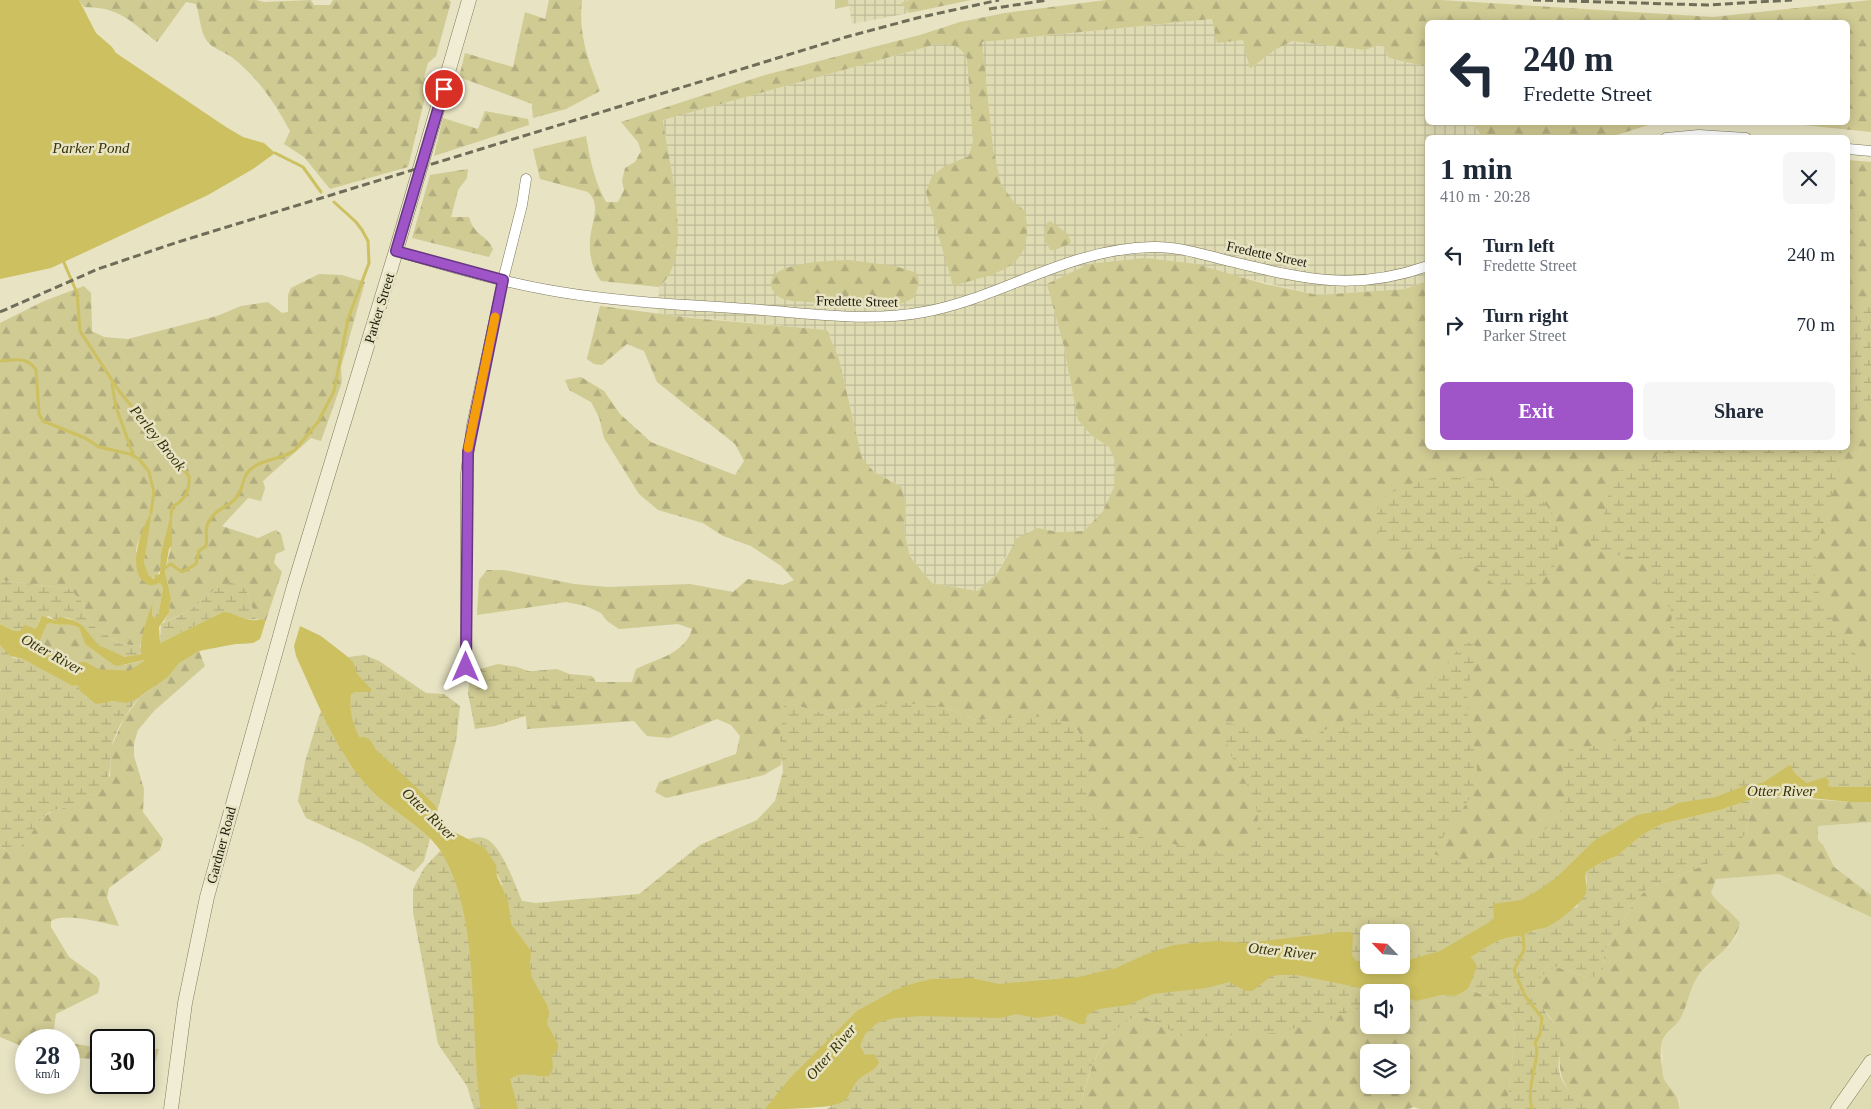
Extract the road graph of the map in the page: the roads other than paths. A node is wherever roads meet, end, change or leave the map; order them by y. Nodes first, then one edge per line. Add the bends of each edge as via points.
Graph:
1 (469, 0) edge
2 (1850, 148) edge
3 (1871, 151) edge
4 (526, 179) dead end
5 (396, 251) junction
6 (1425, 267) edge
7 (503, 280) junction
8 (294, 586) joint
9 (466, 667) dead end
10 (1871, 1062) edge
11 (171, 1109) edge
12 (1838, 1109) edge

1 - 5 main road, Parker Street
2 - 3 street
4 - 7 street
5 - 7 street, Fredette Street
5 - 8 main road, Parker Street
6 - 7 street, Fredette Street via 1384,277 1343,282 1280,273 1172,248 1136,248 1068,261 951,306 873,317 637,301 563,293
7 - 9 street via 468,452
8 - 11 main road, Gardner Road via 203,913 184,1011
10 - 12 main road

